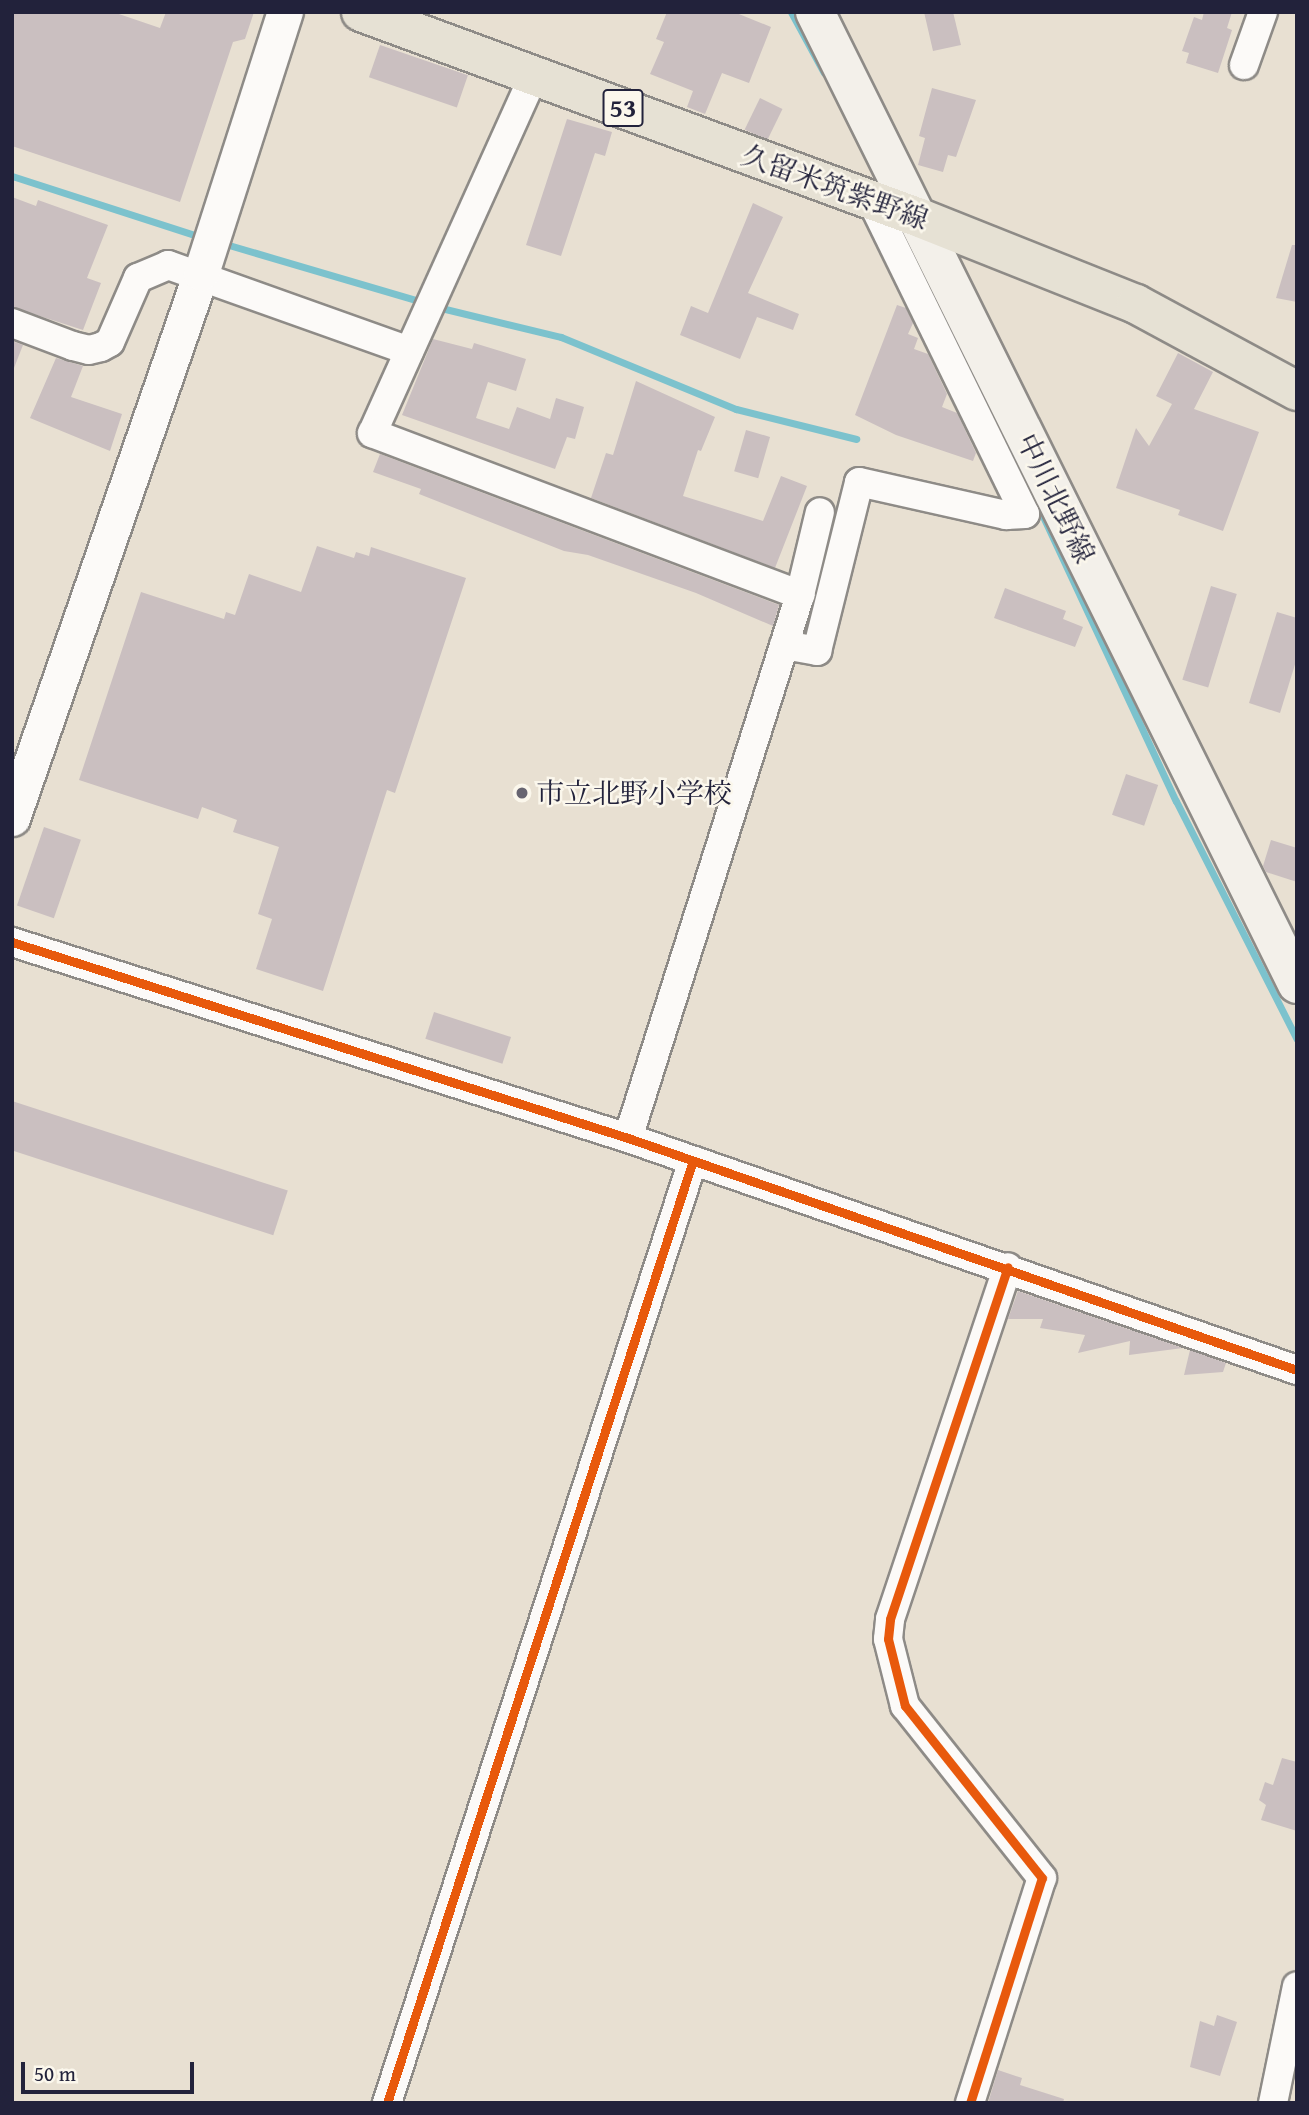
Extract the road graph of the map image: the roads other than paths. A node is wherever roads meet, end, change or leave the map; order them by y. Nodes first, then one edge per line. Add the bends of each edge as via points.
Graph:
1 (285, 12) edge
2 (361, 12) edge
3 (815, 12) edge
4 (1263, 12) edge
5 (1244, 65) dead end
6 (534, 75) junction
7 (878, 202) junction
8 (920, 218) junction
9 (201, 273) junction
10 (12, 323) edge
11 (409, 351) junction
12 (1297, 391) edge
13 (820, 512) dead end
14 (800, 595) junction
15 (785, 645) junction
16 (12, 818) edge
17 (12, 942) edge
18 (1297, 984) edge
19 (628, 1138) junction
20 (693, 1160) junction
21 (1008, 1267) junction
22 (1297, 1370) edge
23 (1297, 1986) edge
24 (387, 2103) edge
25 (970, 2103) edge
26 (1273, 2103) edge

1 - 9 street
2 - 6 main road, 久留米筑紫野線 / 53
3 - 8 main road, 中川北野線
4 - 5 street
6 - 7 main road, 久留米筑紫野線 / 53
6 - 11 street
7 - 8 main road, 久留米筑紫野線 / 53
7 - 15 street via 1025,514 1006,515 859,482 817,651
8 - 12 main road, 久留米筑紫野線 / 53 via 1136,304
8 - 18 main road, 中川北野線
9 - 10 street via 168,265 138,278 110,342 89,350
9 - 11 street
9 - 16 street
11 - 14 street via 372,433
13 - 14 street
14 - 15 street
15 - 19 street
17 - 19 street
19 - 20 street
20 - 21 street
20 - 24 street
21 - 22 street
21 - 25 street via 890,1619 888,1639 905,1706 1042,1878
23 - 26 street

